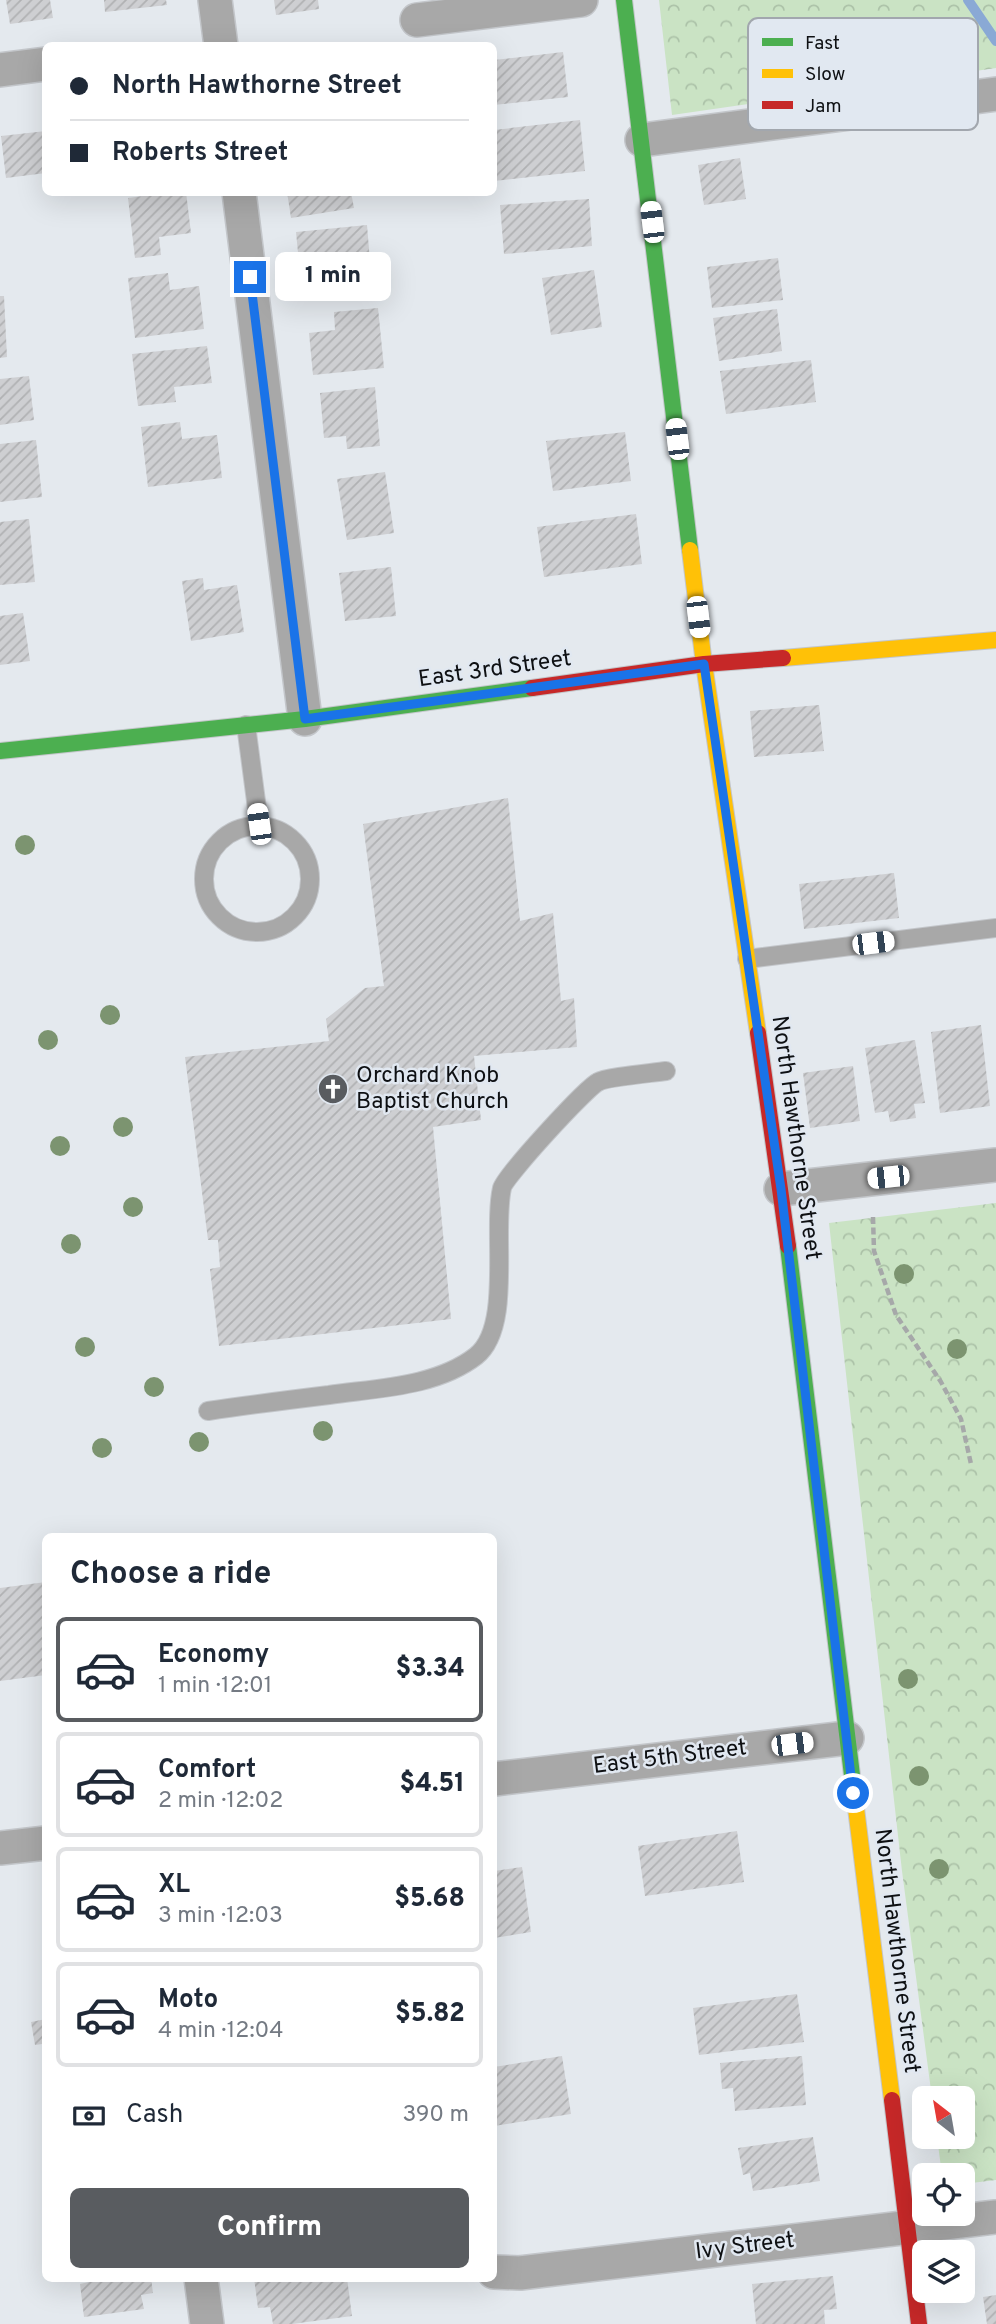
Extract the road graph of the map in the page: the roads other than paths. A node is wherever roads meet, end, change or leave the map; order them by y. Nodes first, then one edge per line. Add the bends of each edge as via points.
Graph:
1 (215, 0) edge
2 (581, 0) edge
3 (624, 0) edge
4 (417, 20) dead end
5 (214, 42) edge
6 (42, 65) edge
7 (0, 70) edge
8 (996, 94) edge
9 (978, 96) edge
10 (748, 126) edge
11 (642, 140) junction
12 (240, 196) edge
13 (996, 640) edge
14 (704, 664) junction
15 (305, 719) junction
16 (246, 725) junction
17 (0, 751) edge
18 (259, 824) junction
19 (996, 928) edge
20 (747, 959) junction
21 (666, 1071) dead end
22 (996, 1165) edge
23 (781, 1189) junction
24 (208, 1411) dead end
25 (847, 1738) junction
26 (497, 1779) edge
27 (42, 1843) edge
28 (0, 1848) edge
29 (996, 2217) edge
30 (907, 2229) junction
31 (497, 2272) edge
32 (202, 2282) edge
33 (207, 2324) edge
34 (919, 2324) edge

1 - 5 street
2 - 4 street
3 - 11 street, North Hawthorne Street
6 - 7 street
8 - 9 street
10 - 11 street
11 - 14 street, North Hawthorne Street
12 - 15 street
13 - 14 street, East 3rd Street
14 - 15 street, East 3rd Street
14 - 20 street, North Hawthorne Street
15 - 16 street, East 3rd Street
16 - 17 street, East 3rd Street
16 - 18 lane
18 - 18 lane via 238,828 220,840 208,857 203,878 207,898 218,916 235,928 256,933 277,929 295,918 307,900 312,880 308,859 297,841 279,829
19 - 20 lane
20 - 23 street, North Hawthorne Street
21 - 24 lane via 598,1081 542,1137 503,1185 497,1314 492,1336 477,1356 443,1375 400,1385
22 - 23 street
23 - 25 street, North Hawthorne Street
25 - 26 street, East 5th Street
25 - 30 street, North Hawthorne Street
27 - 28 street
29 - 30 street, Ivy Street
30 - 31 street, Ivy Street
30 - 34 street, North Hawthorne Street
32 - 33 street

